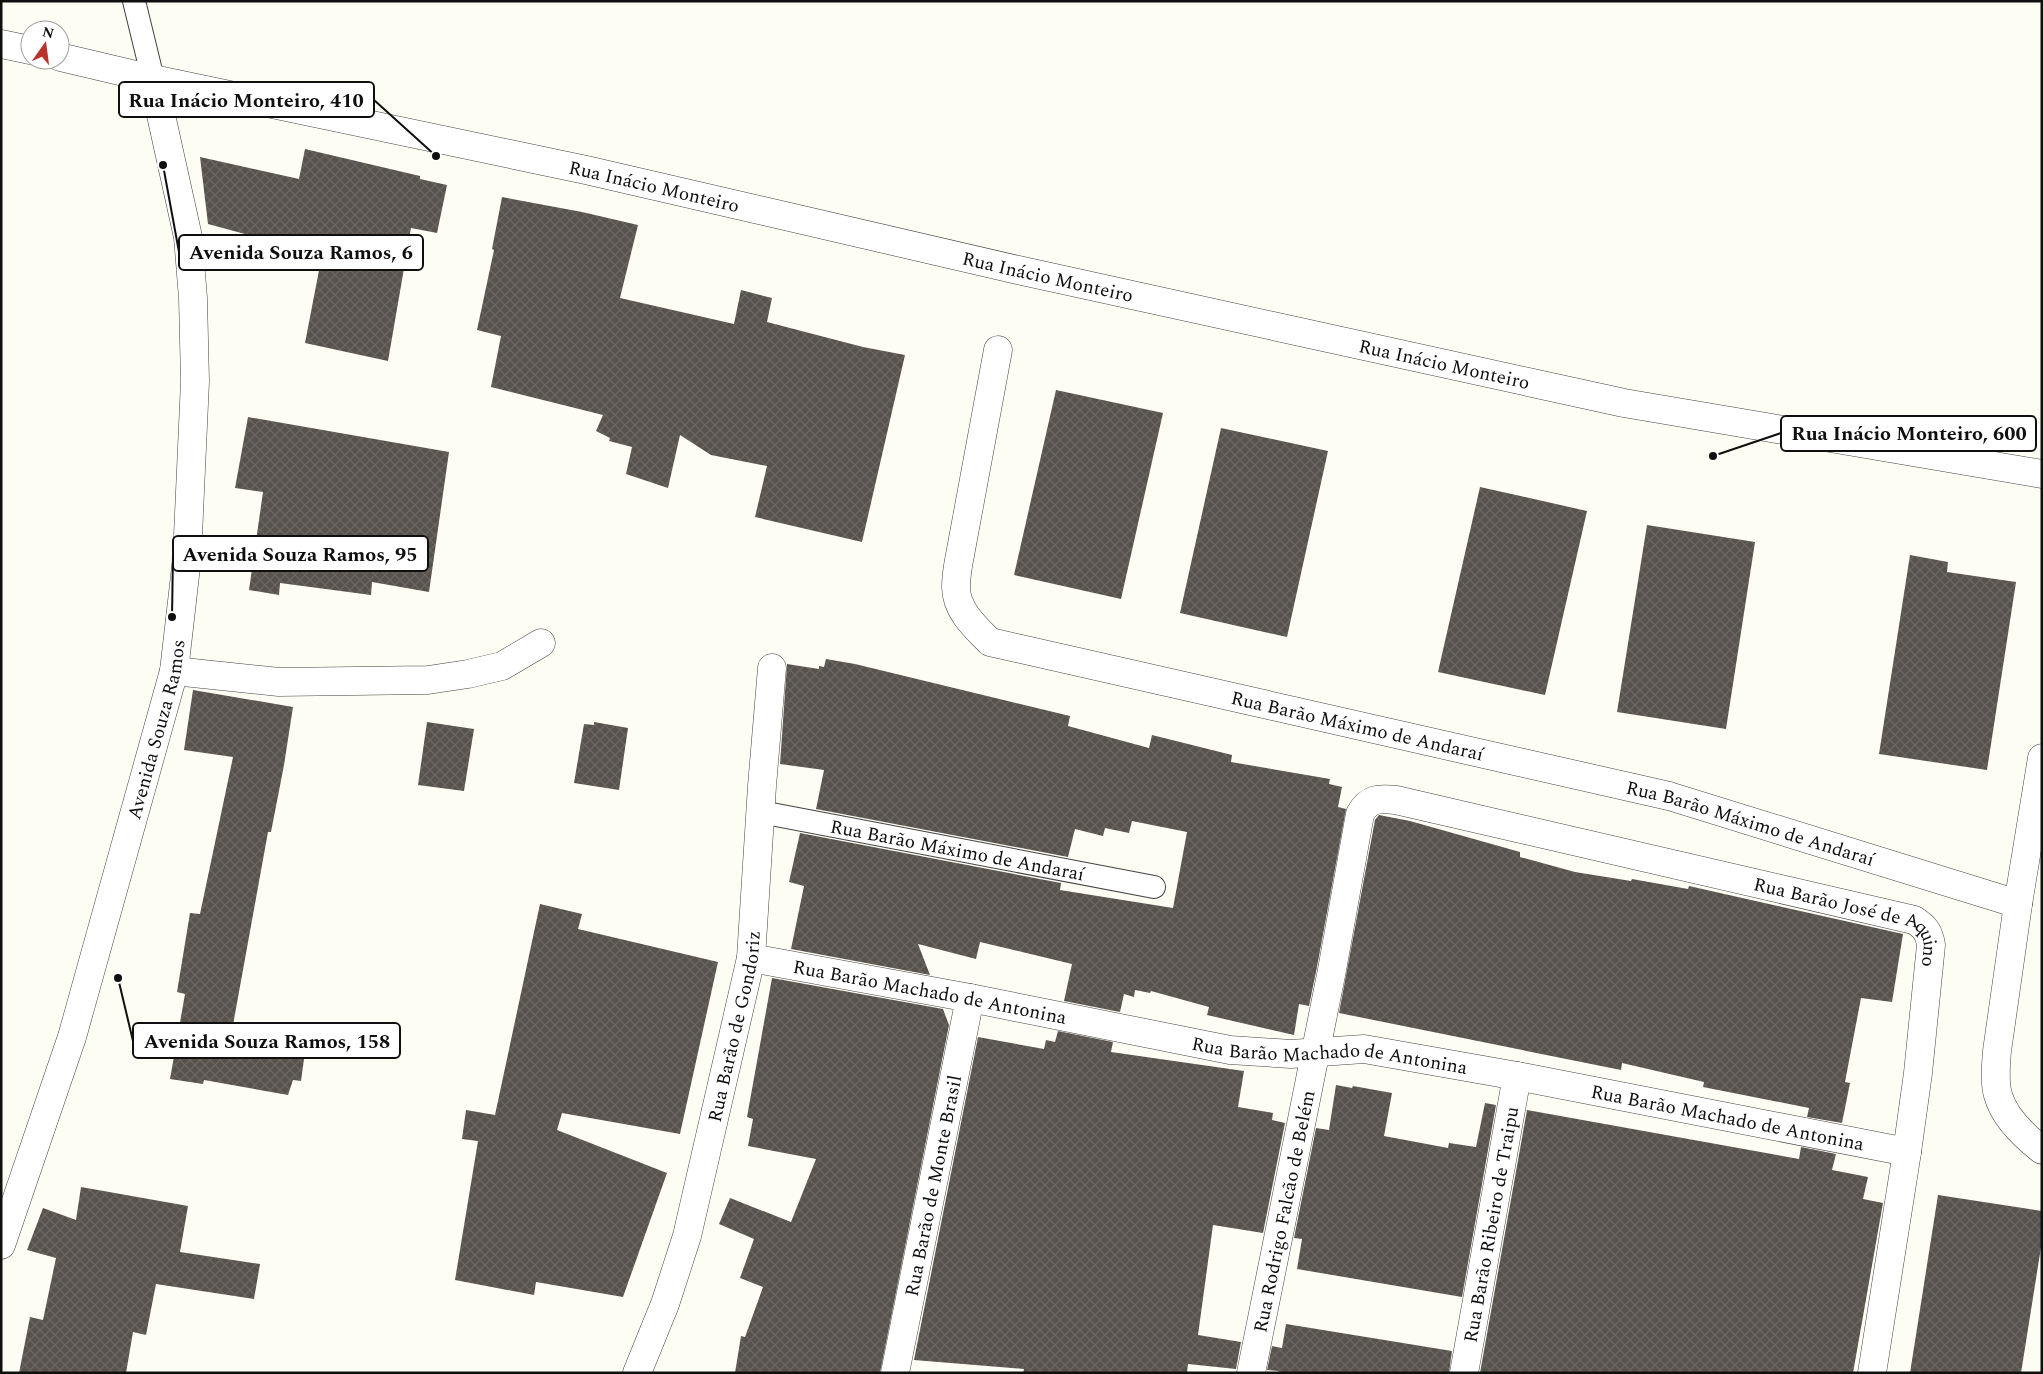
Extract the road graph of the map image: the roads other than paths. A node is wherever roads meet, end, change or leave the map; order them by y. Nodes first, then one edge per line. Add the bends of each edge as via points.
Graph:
1 (134, 1) edge
2 (1, 44) edge
3 (20, 48) edge
4 (70, 59) edge
5 (153, 79) junction
6 (998, 350) dead end
7 (2042, 474) edge
8 (540, 643) dead end
9 (772, 668) dead end
10 (174, 671) junction
11 (2042, 758) edge
12 (761, 812) junction
13 (1360, 814) joint
14 (1154, 887) dead end
15 (2018, 904) junction
16 (751, 958) junction
17 (970, 998) junction
18 (1315, 1052) junction
19 (1517, 1076) junction
20 (2042, 1150) edge
21 (1907, 1152) junction
22 (3, 1236) edge
23 (637, 1373) edge
24 (895, 1373) edge
25 (1251, 1373) edge
26 (1464, 1373) edge
27 (1872, 1373) edge

1 - 5 lane
2 - 3 street
4 - 5 street, Rua Inácio Monteiro
5 - 7 street, Rua Inácio Monteiro via 586,170 1018,270 1624,402
5 - 10 street, Avenida Souza Ramos via 188,237 193,298 195,380 186,558
6 - 15 street, Rua Barão Máximo de Andaraí via 956,588 960,607 990,642 1669,796
8 - 10 street via 502,666 428,680 279,682
9 - 12 street, Rua Barão de Gondoriz
10 - 22 street, Avenida Souza Ramos via 72,1038
11 - 15 street
12 - 14 lane, Rua Barão Máximo de Andaraí
12 - 16 street, Rua Barão de Gondoriz
13 - 18 street, Rua Rodrigo Falcão de Belém
13 - 21 street, Rua Barão José de Aquino via 1371,800 1396,800 1914,920 1924,926 1931,945
15 - 20 street via 1997,1051 1997,1087 2010,1119
16 - 17 street, Rua Barão Machado de Antonina
16 - 23 street, Rua Barão de Gondoriz via 687,1236 665,1304
17 - 18 street, Rua Barão Machado de Antonina via 1230,1050 1291,1054
17 - 24 street, Rua Barão de Monte Brasil
18 - 19 street, Rua Barão Machado de Antonina via 1364,1049
18 - 25 street, Rua Rodrigo Falcão de Belém
19 - 21 street, Rua Barão Machado de Antonina
19 - 26 street, Rua Barão Ribeiro de Traipu
21 - 27 street, Rua Barão José de Aquino

